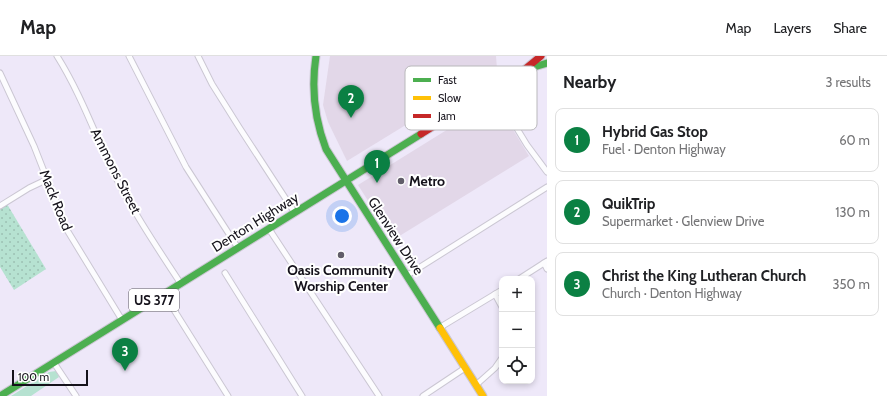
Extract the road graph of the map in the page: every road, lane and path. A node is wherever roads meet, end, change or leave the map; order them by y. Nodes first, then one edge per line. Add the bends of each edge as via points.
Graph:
1 (57, 56) edge
2 (128, 56) edge
3 (198, 56) edge
4 (316, 56) edge
5 (541, 56) edge
6 (547, 63) edge
7 (529, 66) edge
8 (537, 66) edge
9 (0, 73) edge
10 (426, 130) edge
11 (518, 130) edge
12 (547, 172) edge
13 (48, 179) junction
14 (345, 181) junction
15 (547, 187) edge
16 (0, 206) edge
17 (295, 213) junction
18 (269, 229) junction
19 (238, 248) junction
20 (545, 262) edge
21 (547, 269) edge
22 (225, 272) dead end
23 (406, 276) junction
24 (524, 276) edge
25 (181, 284) junction
26 (499, 292) edge
27 (164, 294) junction
28 (495, 294) junction
29 (499, 301) edge
30 (122, 320) junction
31 (439, 328) junction
32 (499, 362) edge
33 (54, 363) junction
34 (465, 368) junction
35 (476, 385) junction
36 (0, 396) edge
37 (76, 396) edge
38 (228, 396) edge
39 (302, 396) edge
40 (380, 396) edge
41 (423, 396) edge
42 (483, 396) edge

1 - 25 street, Ammons Street via 72,80 111,167
2 - 19 street via 186,167
3 - 17 street via 224,102
4 - 14 main road, Glenview Drive via 312,84 316,121 326,149
5 - 7 main road, Denton Highway / US 377
6 - 8 main road, Denton Highway / US 377
9 - 13 street, Mack Road
10 - 14 main road, Denton Highway / US 377
11 - 12 street
13 - 16 street
13 - 30 street, Mack Road via 70,236
14 - 17 main road, Denton Highway / US 377
14 - 23 main road, Glenview Drive
15 - 23 street
17 - 18 main road, Denton Highway / US 377
18 - 19 main road, Denton Highway / US 377
18 - 40 street
19 - 25 main road, Denton Highway / US 377
20 - 21 street
20 - 24 street
22 - 39 street
23 - 31 main road, Glenview Drive
25 - 27 main road, Denton Highway / US 377
26 - 28 street
27 - 30 main road, Denton Highway / US 377
27 - 38 street
28 - 29 street
28 - 31 street
30 - 33 main road, Denton Highway / US 377
31 - 34 main road, Glenview Drive
32 - 35 street
33 - 36 main road, Denton Highway / US 377
33 - 37 street
34 - 35 main road, Glenview Drive
34 - 41 street
35 - 42 main road, Glenview Drive

